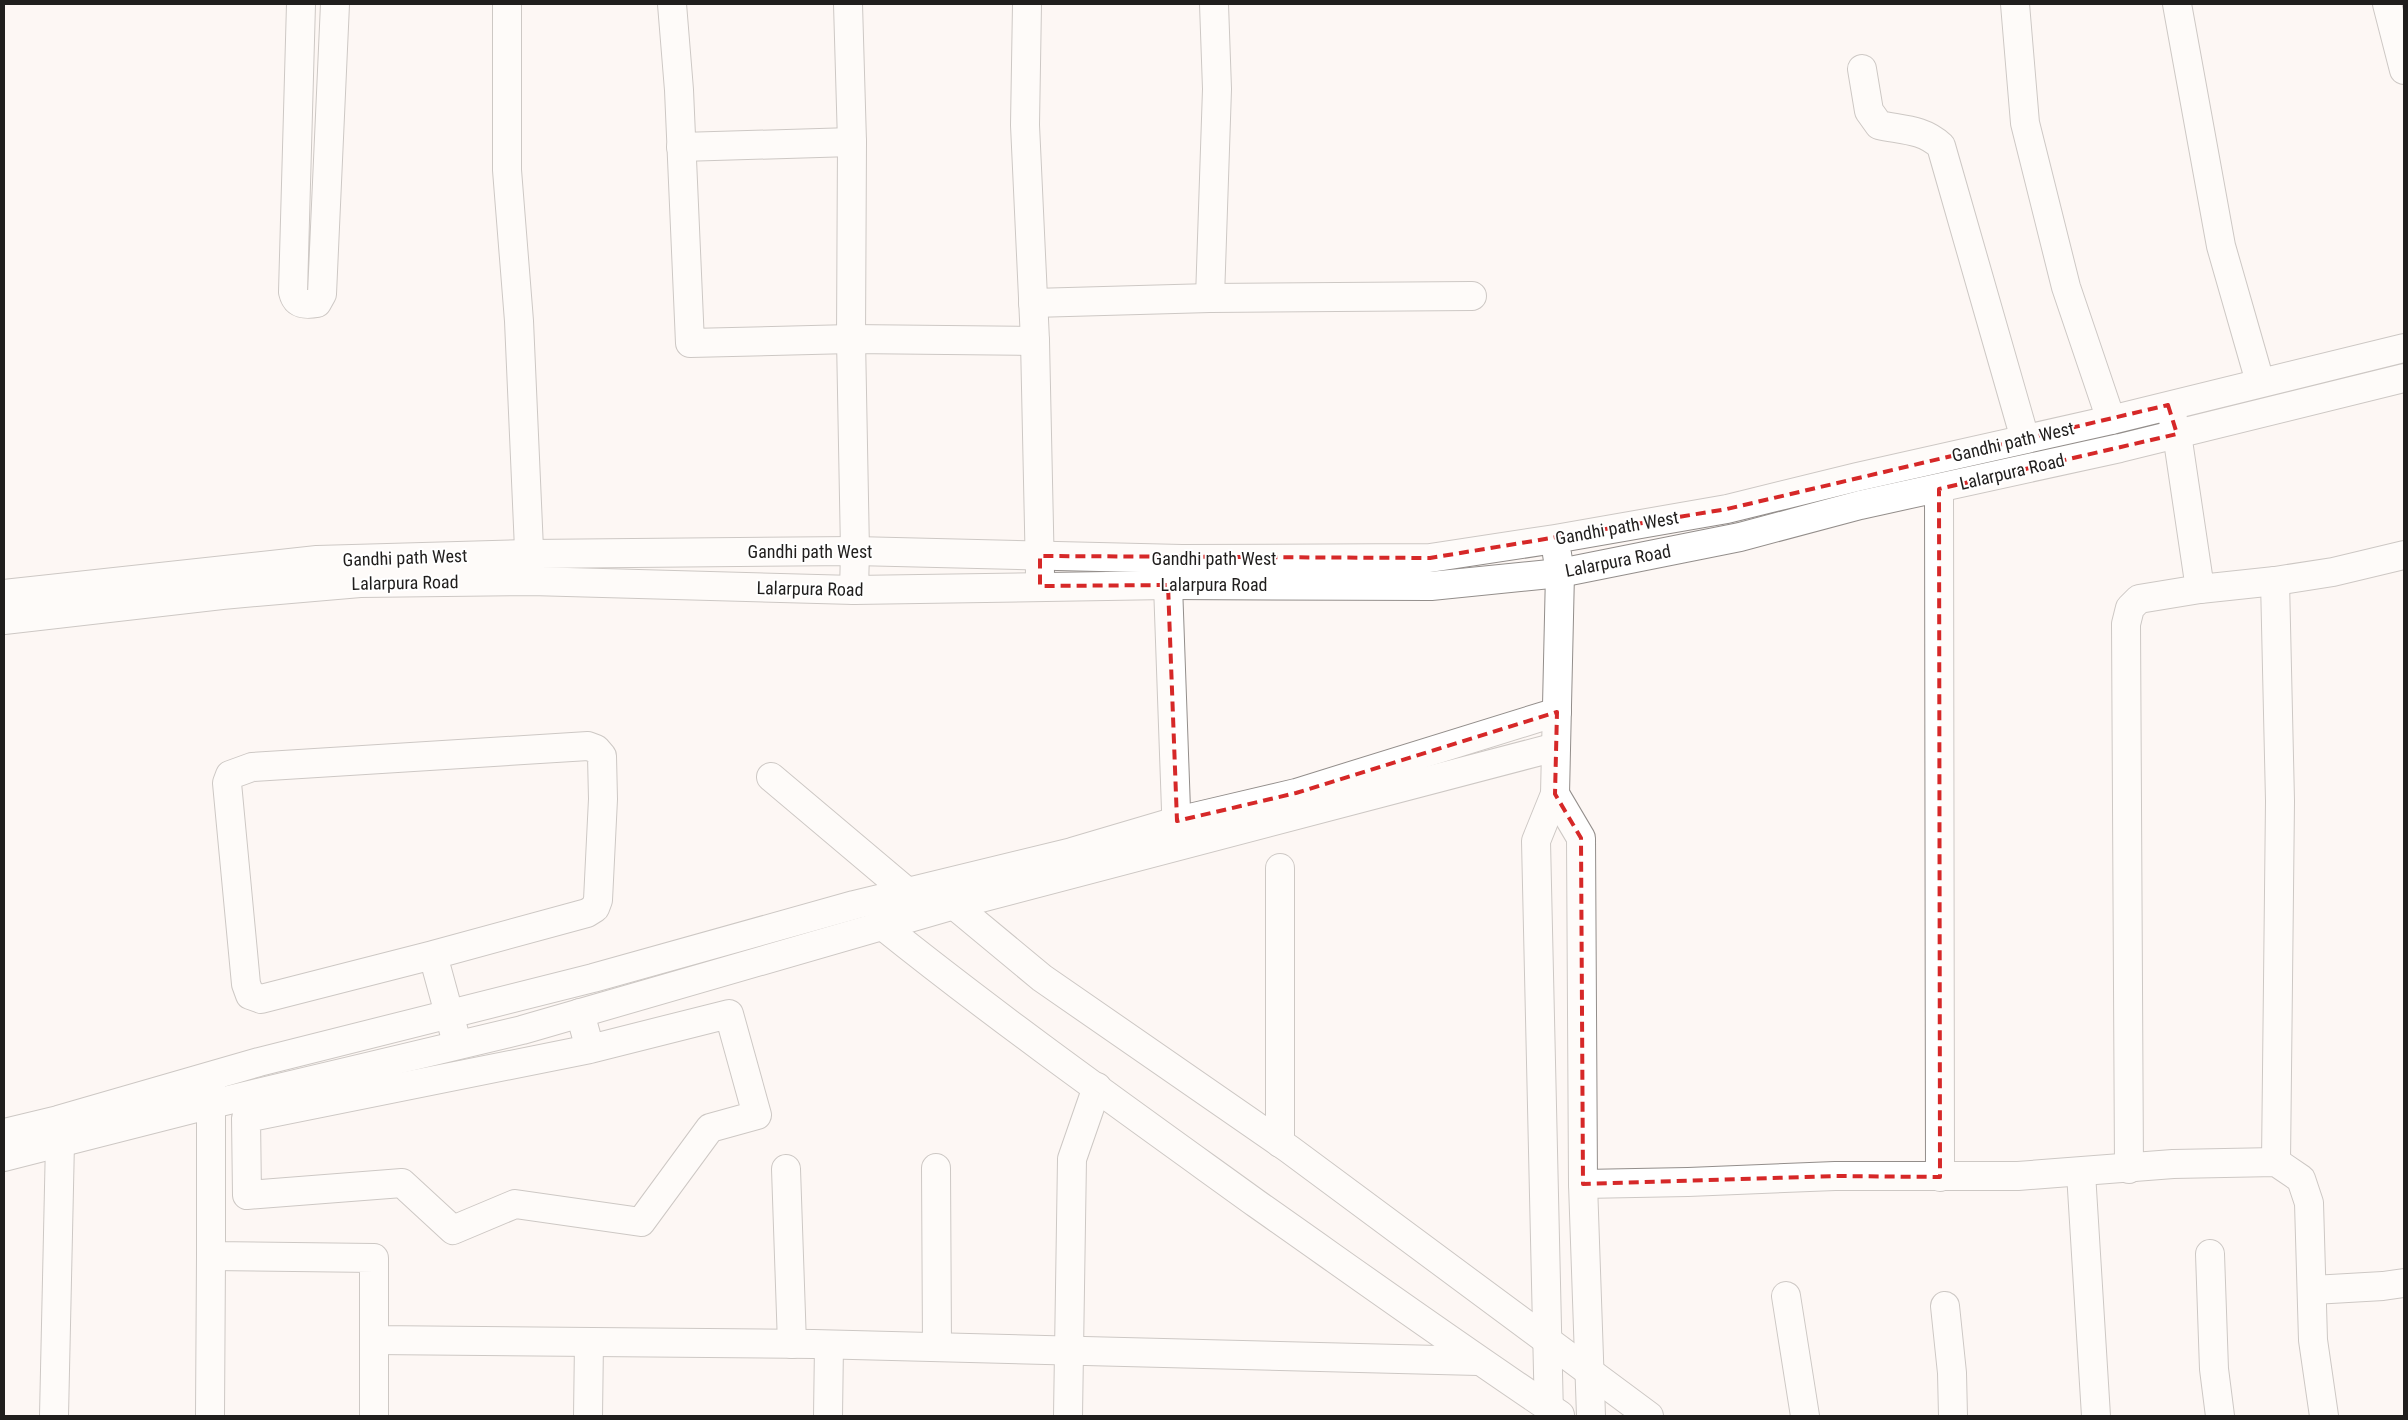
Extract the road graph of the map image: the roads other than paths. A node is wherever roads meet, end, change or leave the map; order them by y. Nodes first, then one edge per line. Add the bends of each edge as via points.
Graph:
1 (301, 4) edge
2 (335, 4) edge
3 (507, 4) edge
4 (672, 4) edge
5 (848, 4) edge
6 (1027, 4) edge
7 (1214, 4) edge
8 (2015, 4) edge
9 (2176, 4) edge
10 (2387, 4) edge
11 (1862, 69) dead end
12 (2404, 70) edge
13 (852, 142) junction
14 (681, 147) junction
15 (1472, 296) dead end
16 (1210, 298) junction
17 (1033, 303) junction
18 (851, 339) junction
19 (1035, 340) junction
20 (2404, 348) edge
21 (2404, 378) edge
22 (2260, 382) junction
23 (2168, 405) junction
24 (2110, 420) junction
25 (2177, 434) junction
26 (2025, 439) junction
27 (1939, 489) junction
28 (1555, 539) junction
29 (855, 552) junction
30 (529, 554) junction
31 (2404, 555) edge
32 (1040, 556) junction
33 (1560, 573) junction
34 (531, 581) junction
35 (2275, 581) junction
36 (1168, 585) junction
37 (1040, 586) junction
38 (2200, 589) junction
39 (854, 590) junction
40 (4, 594) edge
41 (4, 620) edge
42 (1557, 712) junction
43 (1556, 748) junction
44 (771, 777) dead end
45 (1555, 794) junction
46 (1177, 821) junction
47 (1177, 847) junction
48 (1280, 868) dead end
49 (907, 892) junction
50 (942, 908) junction
51 (883, 926) junction
52 (718, 943) junction
53 (433, 955) junction
54 (728, 971) junction
55 (550, 988) junction
56 (449, 1014) junction
57 (570, 1016) junction
58 (458, 1046) junction
59 (590, 1049) junction
60 (210, 1077) junction
61 (1097, 1087) junction
62 (212, 1104) junction
63 (4, 1134) edge
64 (60, 1142) junction
65 (1280, 1143) junction
66 (4, 1157) edge
67 (2276, 1162) junction
68 (936, 1168) dead end
69 (786, 1169) dead end
70 (2129, 1169) junction
71 (2081, 1173) junction
72 (1940, 1177) junction
73 (1583, 1184) junction
74 (2210, 1254) dead end
75 (211, 1256) junction
76 (2404, 1283) edge
77 (2313, 1290) junction
78 (1786, 1296) dead end
79 (1945, 1306) dead end
80 (374, 1340) junction
81 (1547, 1340) junction
82 (589, 1342) junction
83 (792, 1344) junction
84 (829, 1345) junction
85 (937, 1347) junction
86 (1069, 1350) junction
87 (1478, 1361) junction
88 (1589, 1372) junction
89 (1554, 1414) edge
90 (54, 1416) edge
91 (210, 1416) edge
92 (374, 1416) edge
93 (588, 1416) edge
94 (828, 1416) edge
95 (1068, 1416) edge
96 (1591, 1416) edge
97 (1649, 1416) edge
98 (1806, 1416) edge
99 (1953, 1416) edge
100 (2096, 1416) edge
101 (2220, 1416) edge
102 (2324, 1416) edge

1 - 2 street via 293,292 298,302 311,304 320,300 323,288
3 - 30 street via 507,170 519,321
4 - 14 street
5 - 13 street
6 - 17 street via 1025,125
7 - 16 street via 1217,89
8 - 24 street via 2025,123 2066,287
9 - 22 street via 2221,246
10 - 12 street
11 - 26 street via 1869,111 1879,125 1922,132 1940,146
13 - 14 street
13 - 18 street
14 - 18 street via 690,343
15 - 16 street
16 - 17 street
17 - 19 street
18 - 19 street
18 - 29 street
19 - 32 street
20 - 22 street, Gandhi path West
21 - 25 street, Lalarpura Road
22 - 23 street, Gandhi path West
23 - 24 street, Gandhi path West
23 - 25 street
24 - 26 street, Gandhi path West
25 - 27 street, Lalarpura Road
25 - 38 street
26 - 28 street, Gandhi path West via 1726,509
27 - 33 street, Lalarpura Road via 1860,505 1740,537
27 - 72 street
28 - 32 street, Gandhi path West via 1430,558
28 - 33 street
29 - 30 street, Gandhi path West
29 - 32 street, Gandhi path West
29 - 39 street
30 - 34 street
30 - 40 street, Gandhi path West via 317,560
31 - 35 street via 2333,572
32 - 37 street
33 - 36 street, Lalarpura Road via 1431,586
33 - 42 street
34 - 39 street, Lalarpura Road
34 - 41 street, Lalarpura Road via 360,583
35 - 38 street
35 - 67 street via 2280,801
36 - 37 street, Lalarpura Road
36 - 46 street
37 - 39 street, Lalarpura Road
38 - 70 street via 2139,600 2130,608 2126,624
42 - 43 street
42 - 46 street via 1296,793
43 - 45 street
43 - 47 street
44 - 49 street
45 - 73 street via 1581,838
45 - 81 street via 1536,841
46 - 47 street
46 - 49 street via 1072,852
47 - 50 street
48 - 65 street
49 - 50 street
49 - 52 street
50 - 51 street
50 - 65 street
51 - 54 street
51 - 61 street via 960,988
52 - 54 street
52 - 55 street
53 - 53 street via 261,999 250,996 246,984 227,783 230,775 252,767 578,747 596,749 602,756 603,799 595,908 587,913
53 - 56 street
54 - 57 street
55 - 56 street
55 - 57 street
56 - 58 street
56 - 60 street
57 - 58 street
57 - 59 street
58 - 62 street
59 - 59 street via 729,1014 757,1115 710,1128 641,1222 515,1204 453,1230 402,1183 247,1195 246,1118
60 - 62 street
60 - 63 street
61 - 86 street via 1072,1159
61 - 87 street
62 - 64 street
62 - 75 street
64 - 66 street
64 - 90 street
65 - 81 street
67 - 70 street via 2173,1164
67 - 77 street via 2301,1179 2309,1203
68 - 85 street
69 - 83 street
70 - 71 street
71 - 72 street
71 - 100 street
72 - 73 street via 1834,1176
73 - 88 street
74 - 101 street via 2214,1369
75 - 80 street via 374,1258
75 - 91 street
76 - 77 street
77 - 102 street via 2313,1340
78 - 98 street
79 - 99 street
80 - 82 street
80 - 92 street
81 - 88 street
81 - 89 street
82 - 83 street
82 - 93 street
83 - 84 street
84 - 85 street
84 - 94 street
85 - 86 street
86 - 87 street
86 - 95 street
87 - 89 street
88 - 96 street
88 - 97 street

